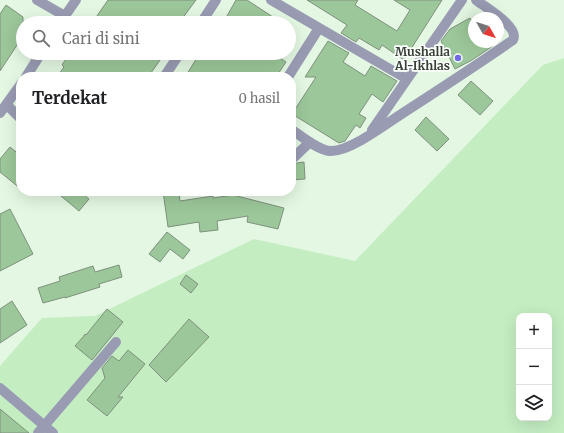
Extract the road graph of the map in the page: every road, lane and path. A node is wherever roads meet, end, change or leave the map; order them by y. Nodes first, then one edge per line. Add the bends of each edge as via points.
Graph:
1 (37, 0) edge
2 (76, 0) edge
3 (216, 0) edge
4 (271, 0) edge
5 (462, 0) edge
6 (476, 0) edge
7 (57, 16) edge
8 (65, 16) edge
9 (205, 16) edge
10 (319, 28) junction
11 (37, 60) edge
12 (175, 60) edge
13 (29, 72) edge
14 (167, 72) edge
15 (291, 72) edge
16 (407, 79) junction
17 (16, 91) edge
18 (3, 109) edge
19 (16, 116) edge
20 (296, 133) edge
21 (368, 135) junction
22 (310, 142) junction
23 (296, 155) edge
24 (116, 342) dead end
25 (0, 388) edge
26 (41, 429) edge
27 (53, 433) edge

1 - 7 street
2 - 8 street
3 - 9 street
4 - 10 street
5 - 16 street
6 - 21 street via 510,26 514,33 513,40
10 - 15 street
10 - 16 street
11 - 13 street
12 - 14 street
16 - 21 street
17 - 18 street
18 - 19 street
20 - 22 street
21 - 22 street via 339,150 330,151
22 - 23 street
24 - 26 street
25 - 26 street
26 - 27 street

